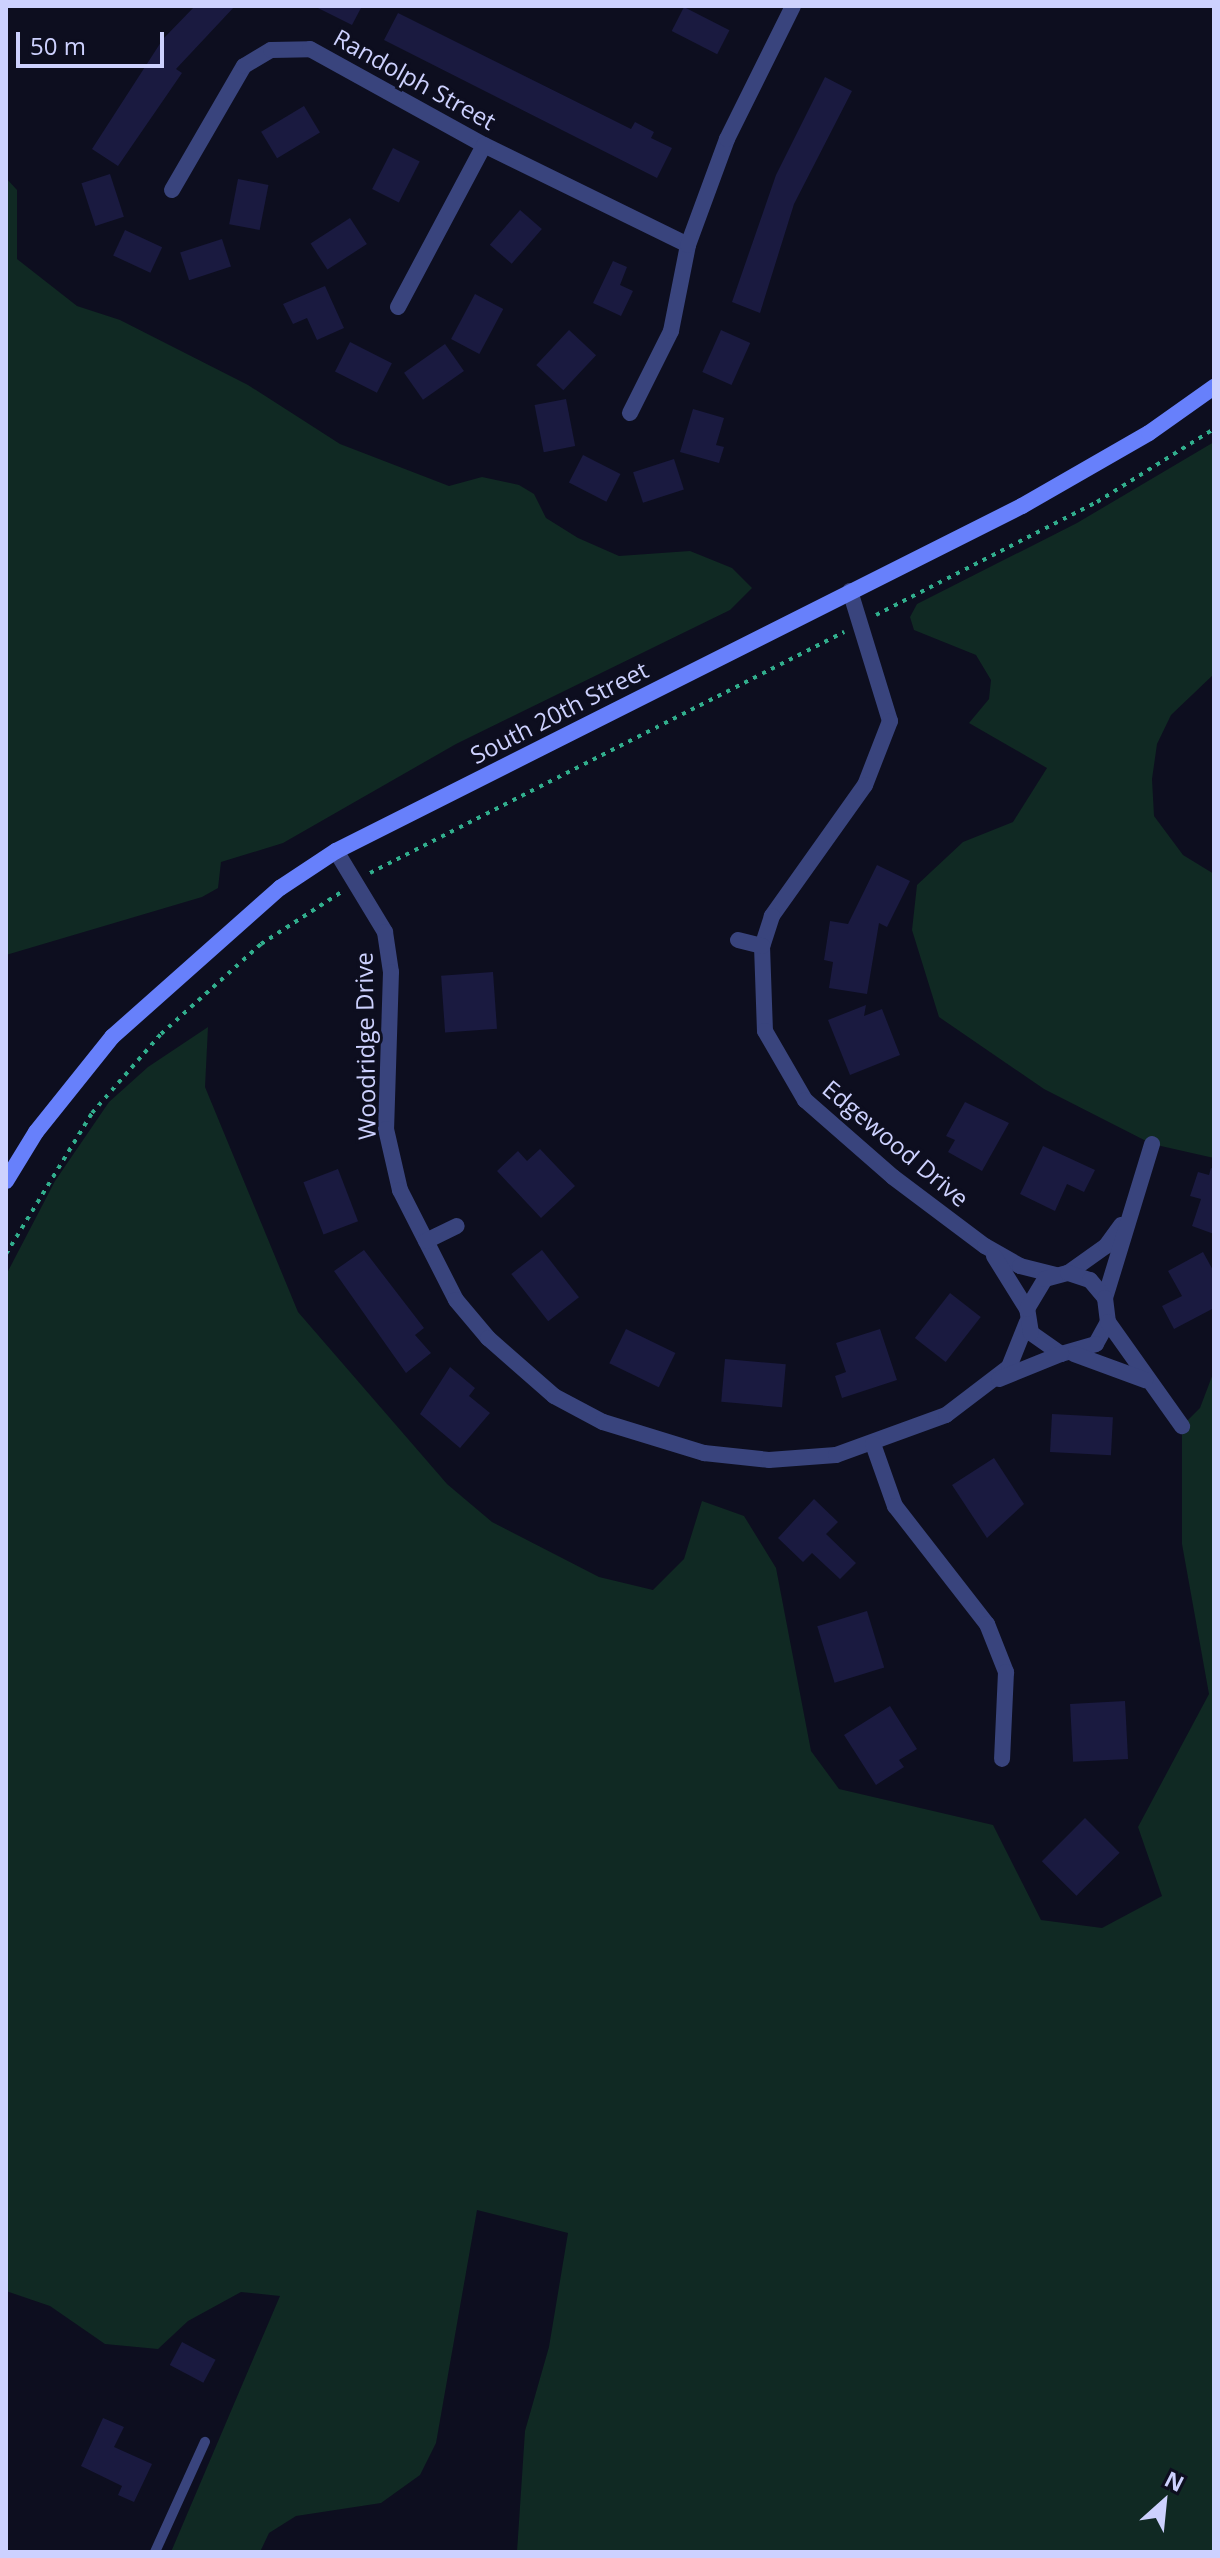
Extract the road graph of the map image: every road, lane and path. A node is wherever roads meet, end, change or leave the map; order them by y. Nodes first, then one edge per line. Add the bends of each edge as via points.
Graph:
1 (789, 8) edge
2 (484, 145) junction
3 (172, 190) dead end
4 (688, 245) junction
5 (398, 307) dead end
6 (1214, 387) edge
7 (630, 413) dead end
8 (1214, 429) edge
9 (850, 591) junction
10 (865, 621) junction
11 (336, 851) junction
12 (355, 883) junction
13 (738, 940) dead end
14 (762, 946) junction
15 (1152, 1144) dead end
16 (6, 1181) edge
17 (1128, 1213) junction
18 (457, 1226) dead end
19 (426, 1241) junction
20 (985, 1246) junction
21 (6, 1254) edge
22 (1062, 1274) junction
23 (1105, 1298) junction
24 (1027, 1315) junction
25 (1108, 1322) junction
26 (1067, 1354) junction
27 (997, 1380) junction
28 (1150, 1383) junction
29 (1182, 1426) dead end
30 (873, 1444) junction
31 (1002, 1759) dead end
32 (205, 2442) dead end
33 (155, 2552) edge

1 - 4 street via 727,139
2 - 3 street, Randolph Street via 310,49 271,50 244,66
2 - 4 street, Randolph Street
2 - 5 street
4 - 7 street via 671,331
6 - 9 main road, South 20th Street via 1149,433 1022,506
8 - 10 path via 1097,502
9 - 10 street, Edgewood Drive
9 - 11 main road, South 20th Street
10 - 12 path
10 - 14 street, Edgewood Drive via 889,699 884,742 865,785 783,895
11 - 12 street, Woodridge Drive
11 - 16 main road, South 20th Street via 227,929 112,1037 54,1107
12 - 19 street, Woodridge Drive via 385,932 391,972 386,1129 400,1190
12 - 21 path via 261,944 161,1034 92,1113 31,1204
13 - 14 street
14 - 20 street, Edgewood Drive via 765,1031 805,1100
15 - 17 street
17 - 22 street via 1106,1246
17 - 23 street
18 - 19 street
19 - 30 street, Woodridge Drive via 456,1300 488,1338 554,1396 603,1422 704,1453 769,1460 836,1455
20 - 22 street via 1020,1266
20 - 24 street
22 - 23 street via 1090,1280
22 - 24 street via 1036,1287
23 - 25 street
24 - 26 street via 1039,1343
24 - 27 street, Woodridge Drive via 1019,1349
25 - 26 street via 1096,1344
25 - 28 street
26 - 27 street, Woodridge Drive
26 - 28 street
27 - 30 street, Woodridge Drive via 946,1415
28 - 29 street
30 - 31 street via 895,1506 987,1624 1006,1672
32 - 33 lane

